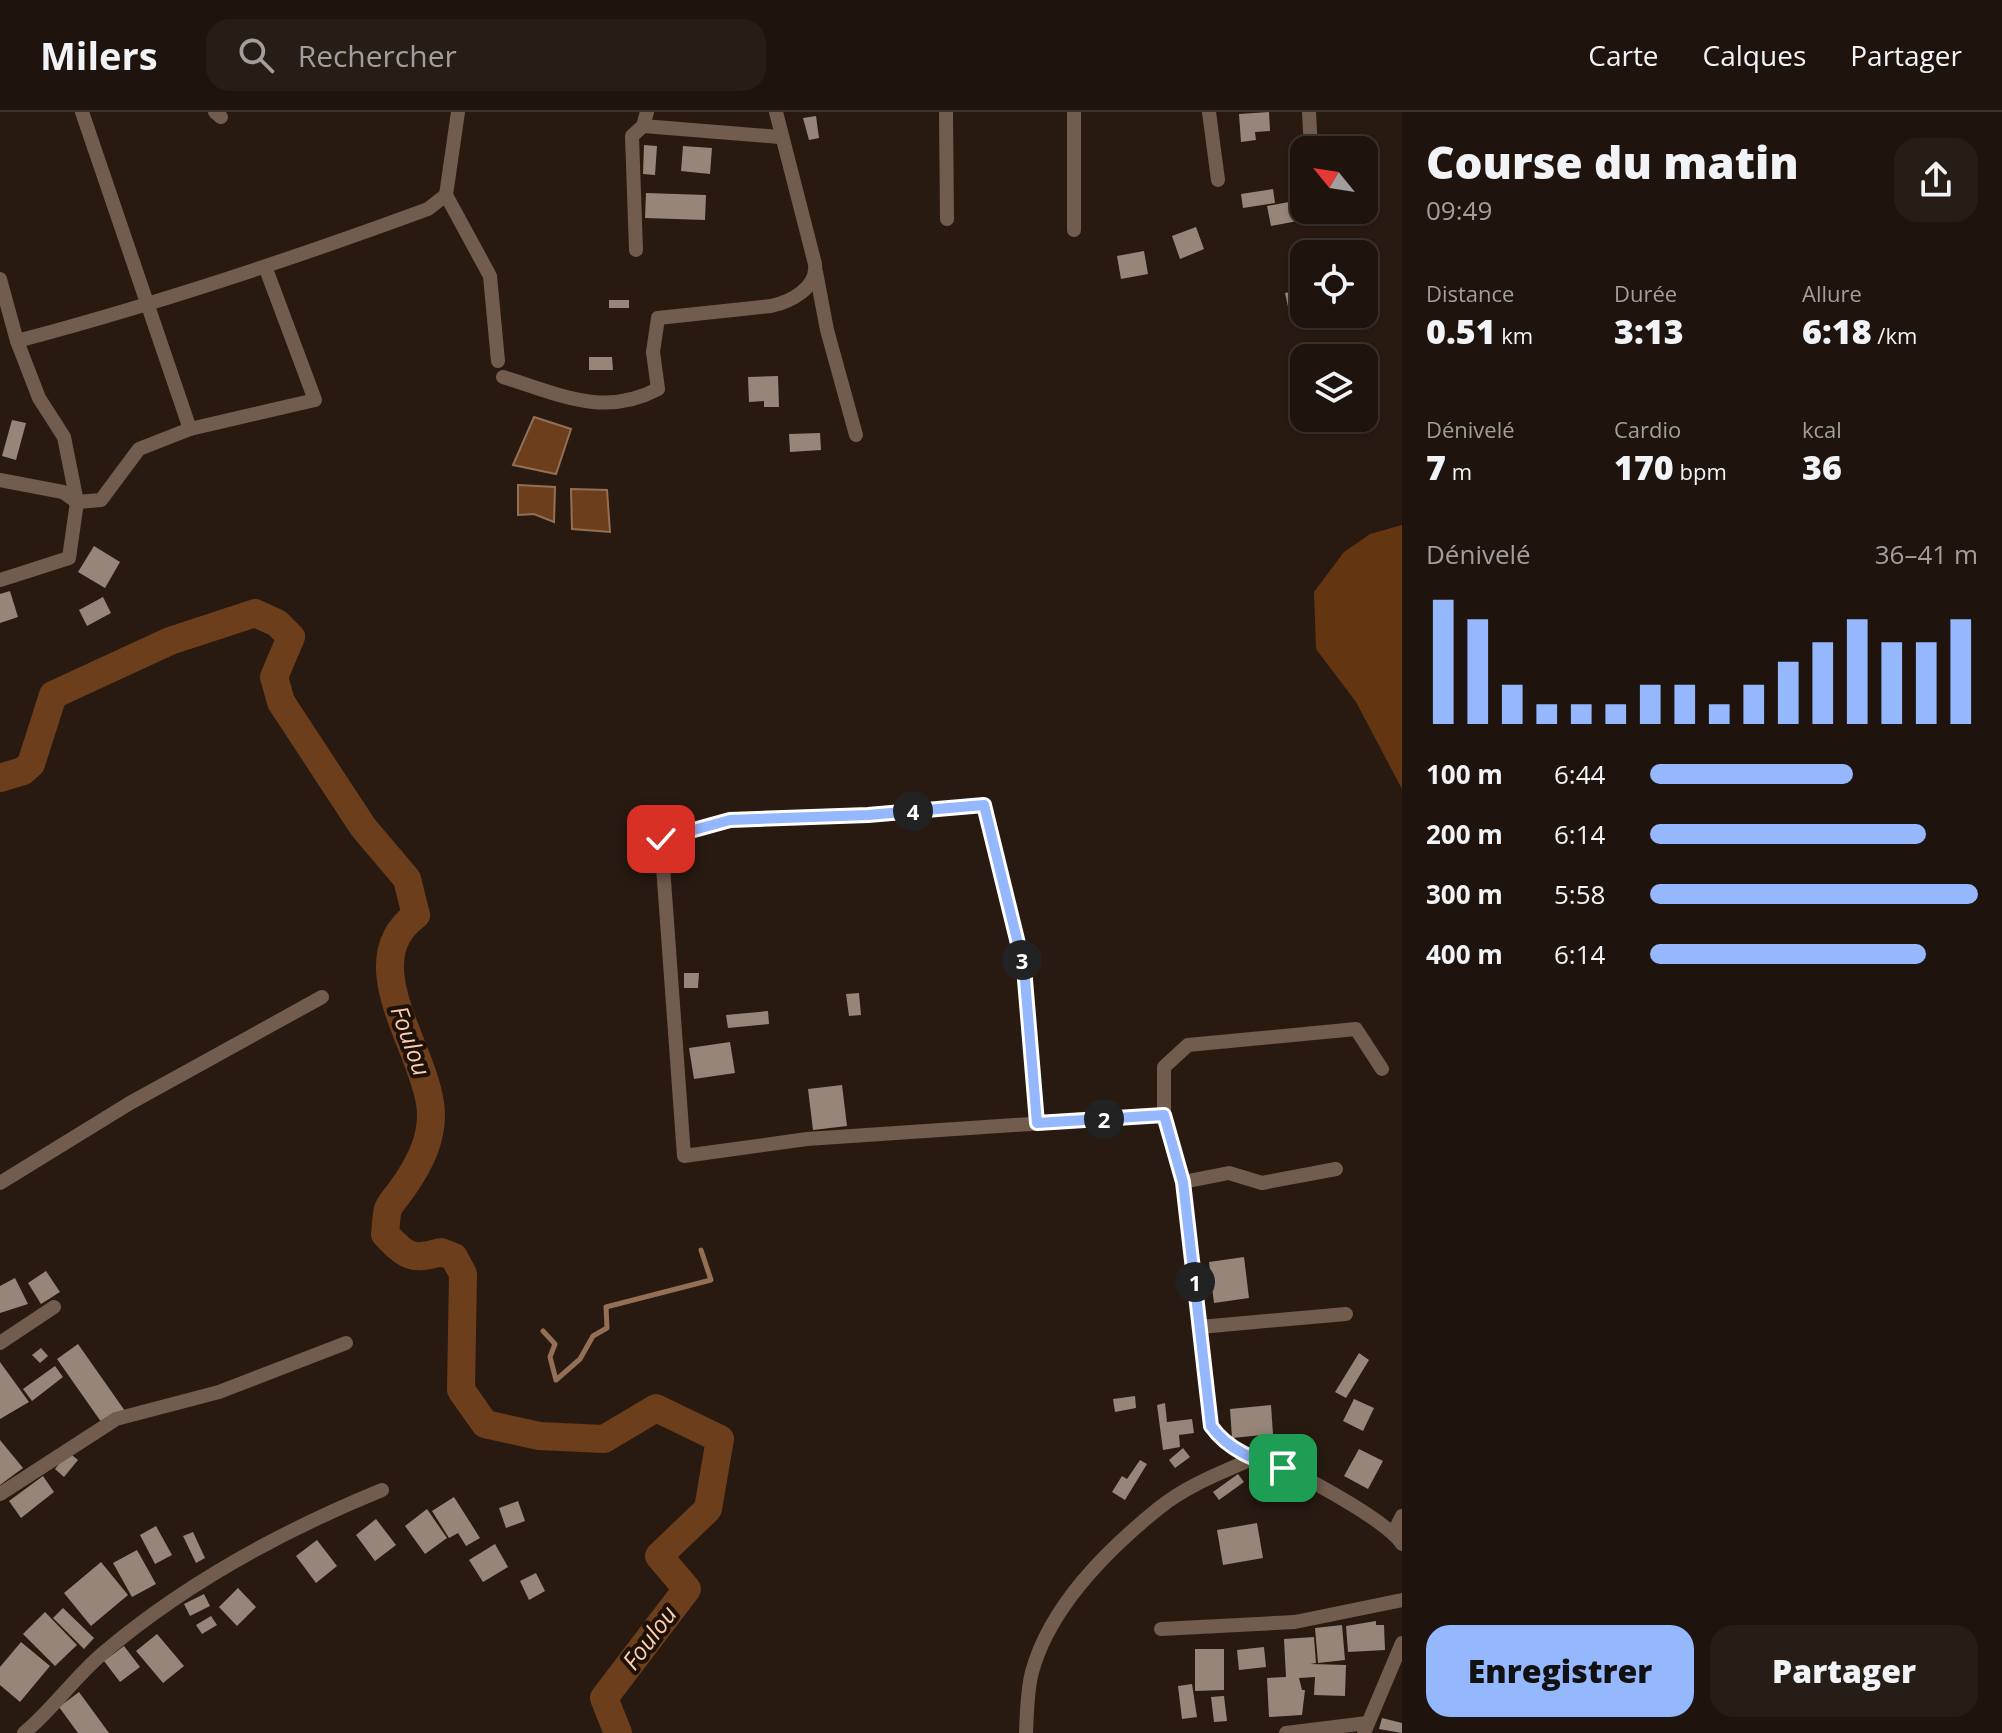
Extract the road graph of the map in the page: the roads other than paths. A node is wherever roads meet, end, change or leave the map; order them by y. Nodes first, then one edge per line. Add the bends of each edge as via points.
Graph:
1 (82, 112) edge
2 (458, 112) edge
3 (776, 112) edge
4 (946, 112) edge
5 (1074, 112) edge
6 (1209, 112) edge
7 (1309, 112) edge
8 (645, 119) edge
9 (1310, 136) edge
10 (780, 137) junction
11 (1218, 180) dead end
12 (446, 195) junction
13 (947, 219) dead end
14 (1074, 230) dead end
15 (636, 250) dead end
16 (266, 269) junction
17 (816, 272) junction
18 (0, 279) edge
19 (150, 306) junction
20 (17, 341) junction
21 (498, 361) dead end
22 (503, 377) dead end
23 (190, 429) junction
24 (856, 435) dead end
25 (0, 480) edge
26 (77, 502) junction
27 (0, 580) edge
28 (322, 997) dead end
29 (1382, 1069) dead end
30 (1164, 1115) junction
31 (1037, 1123) junction
32 (1336, 1169) dead end
33 (1183, 1182) junction
34 (0, 1183) edge
35 (54, 1307) dead end
36 (1346, 1314) dead end
37 (1200, 1327) junction
38 (0, 1343) edge
39 (346, 1343) dead end
40 (1252, 1459) junction
41 (382, 1490) dead end
42 (0, 1494) edge
43 (1402, 1516) edge
44 (1398, 1538) edge
45 (1402, 1600) edge
46 (1161, 1629) dead end
47 (1402, 1643) edge
48 (1366, 1728) edge
49 (24, 1733) edge
50 (1026, 1733) edge
51 (1286, 1733) edge

1 - 19 street
2 - 12 street
3 - 10 street
4 - 13 street
5 - 14 street
6 - 11 street
7 - 9 street
8 - 10 street
8 - 15 street via 632,136
10 - 17 street
12 - 16 street via 428,209
12 - 21 street via 490,276
16 - 19 street
16 - 23 street via 315,400
17 - 22 street via 805,290 785,303 658,318 653,352 658,389 633,402 591,404
17 - 24 street
18 - 20 street
19 - 20 street
19 - 23 street
20 - 26 street via 39,398 64,437
23 - 26 street via 139,449 101,500
25 - 26 street via 63,492
26 - 27 street via 69,558
28 - 34 street via 130,1103
29 - 30 street via 1356,1029 1188,1045 1164,1067
30 - 31 street
30 - 33 street
31 - 31 street via 807,1139 684,1156 661,839 730,820 984,805 1024,968
32 - 33 street via 1262,1183 1229,1173
33 - 37 street
35 - 38 street
36 - 37 street
37 - 40 street via 1211,1426
39 - 42 street via 219,1392 116,1419
40 - 44 street via 1283,1468
40 - 50 street via 1160,1507 1099,1565 1057,1615 1032,1674
41 - 49 street via 320,1515 153,1614 100,1656
43 - 44 street
45 - 46 street via 1295,1622
47 - 48 street
48 - 51 street

